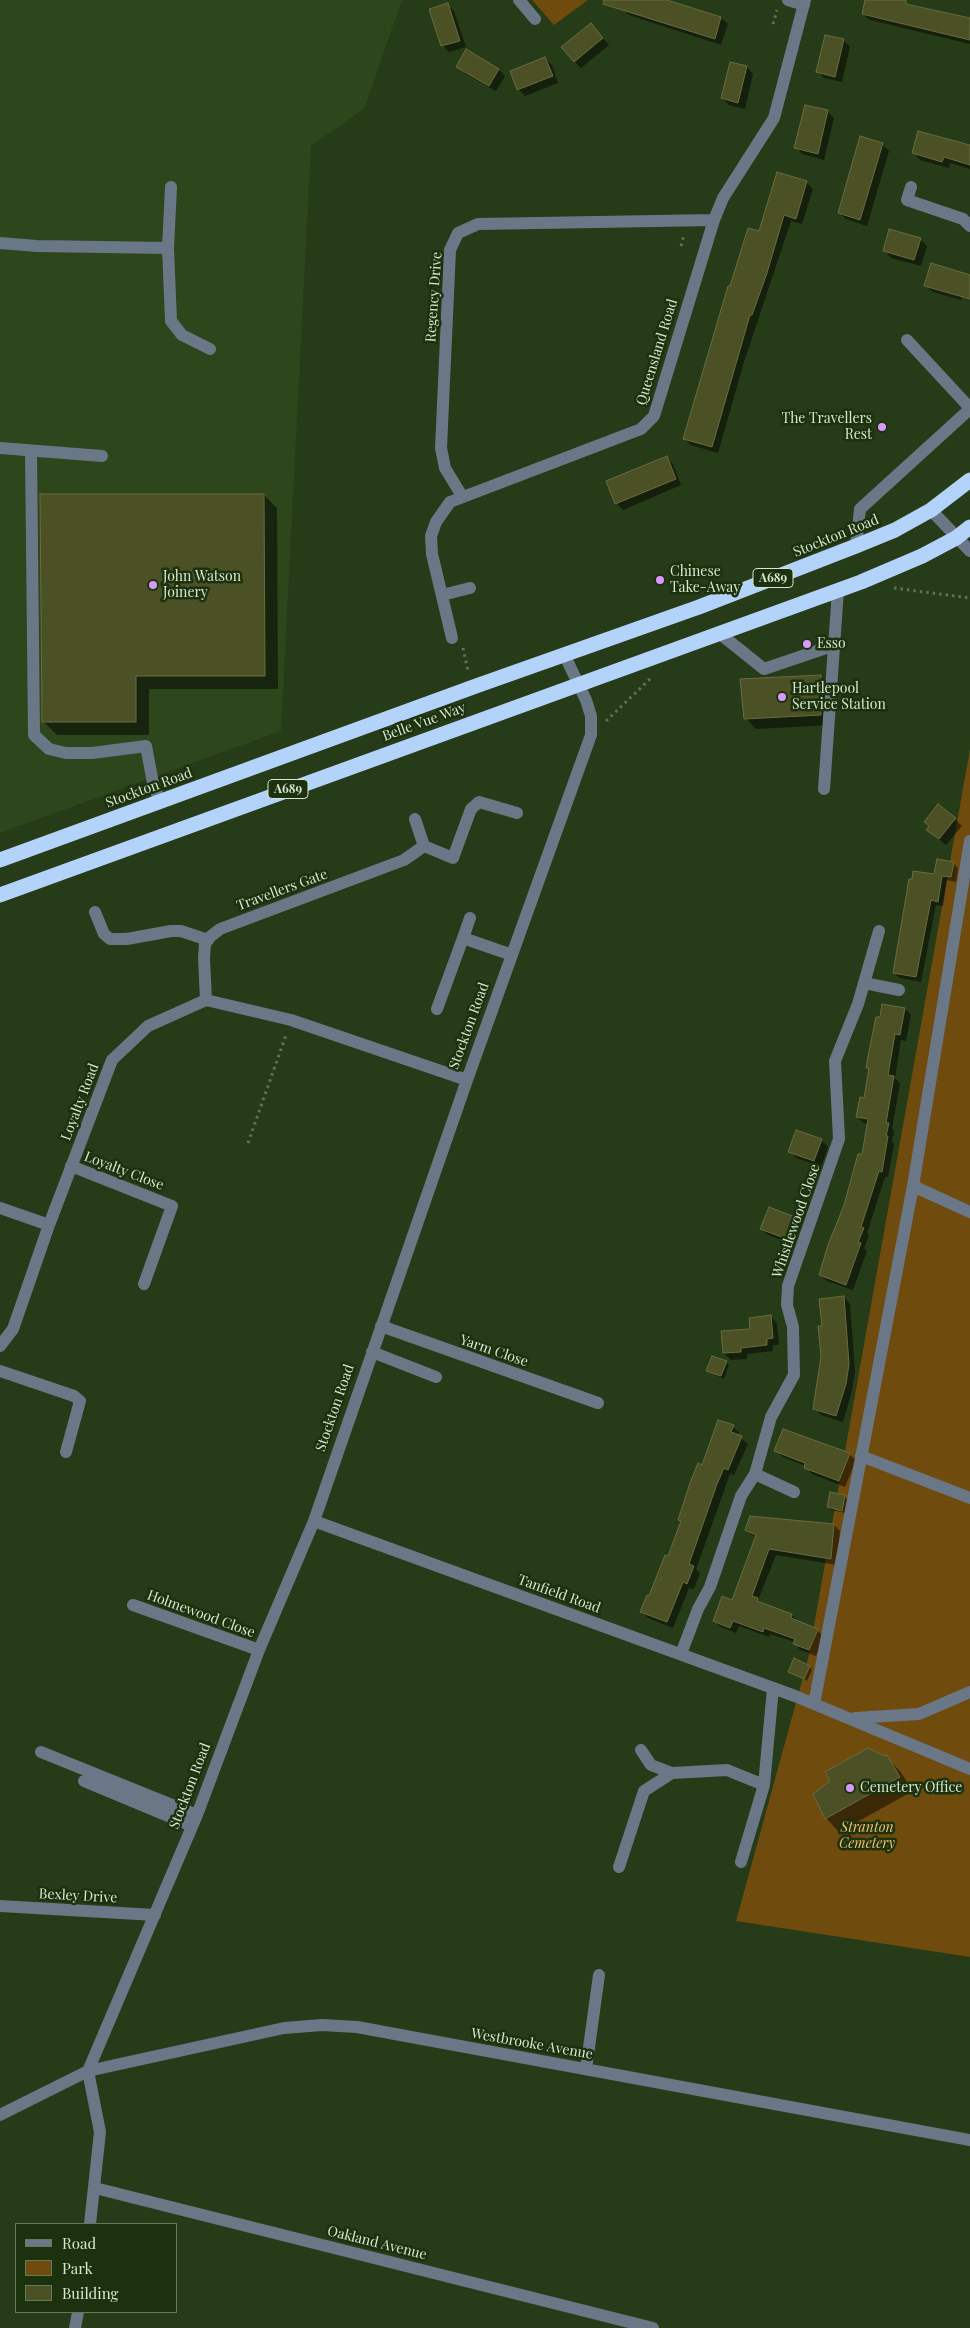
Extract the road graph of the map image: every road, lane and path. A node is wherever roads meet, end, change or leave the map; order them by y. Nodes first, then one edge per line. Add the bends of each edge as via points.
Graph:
1 (788, 0) edge
2 (522, 1) edge
3 (804, 2) edge
4 (535, 20) dead end
5 (171, 187) dead end
6 (911, 187) dead end
7 (714, 220) junction
8 (970, 226) edge
9 (0, 243) edge
10 (168, 248) junction
11 (908, 340) dead end
12 (210, 349) dead end
13 (970, 408) edge
14 (0, 448) edge
15 (31, 451) junction
16 (102, 456) dead end
17 (970, 480) edge
18 (462, 496) junction
19 (931, 510) junction
20 (970, 527) edge
21 (956, 538) junction
22 (856, 546) junction
23 (970, 551) edge
24 (470, 588) dead end
25 (887, 589) dead end
26 (838, 590) junction
27 (442, 595) junction
28 (970, 598) edge
29 (719, 633) junction
30 (457, 639) joint
31 (835, 645) junction
32 (564, 654) junction
33 (468, 671) dead end
34 (577, 684) junction
35 (824, 789) dead end
36 (160, 802) junction
37 (517, 813) dead end
38 (415, 819) dead end
39 (970, 841) edge
40 (424, 846) junction
41 (2, 858) edge
42 (0, 895) edge
43 (966, 898) edge
44 (95, 912) dead end
45 (470, 918) dead end
46 (879, 931) dead end
47 (463, 938) junction
48 (208, 940) junction
49 (512, 955) junction
50 (864, 983) junction
51 (899, 990) dead end
52 (206, 1000) junction
53 (436, 1009) dead end
54 (292, 1020) junction
55 (467, 1080) junction
56 (248, 1143) dead end
57 (72, 1166) junction
58 (913, 1186) junction
59 (0, 1208) edge
60 (970, 1212) edge
61 (49, 1225) junction
62 (144, 1284) dead end
63 (381, 1326) junction
64 (0, 1346) edge
65 (372, 1352) junction
66 (0, 1371) edge
67 (436, 1377) dead end
68 (598, 1403) dead end
69 (66, 1452) dead end
70 (861, 1456) junction
71 (755, 1474) junction
72 (794, 1492) dead end
73 (970, 1498) edge
74 (314, 1521) junction
75 (133, 1605) dead end
76 (259, 1650) junction
77 (681, 1654) junction
78 (773, 1688) junction
79 (970, 1692) edge
80 (814, 1704) junction
81 (851, 1718) junction
82 (641, 1750) dead end
83 (41, 1752) dead end
84 (970, 1768) edge
85 (672, 1774) junction
86 (84, 1781) dead end
87 (764, 1785) junction
88 (195, 1821) junction
89 (741, 1862) dead end
90 (619, 1866) dead end
91 (0, 1906) edge
92 (155, 1915) junction
93 (599, 1975) dead end
94 (586, 2069) junction
95 (88, 2071) junction
96 (0, 2115) edge
97 (970, 2140) edge
98 (95, 2188) junction
99 (90, 2223) edge
100 (78, 2313) edge
101 (76, 2328) edge
102 (653, 2328) edge

1 - 3 street
2 - 4 street
3 - 7 street, Queensland Road via 774,118 723,198
5 - 10 street
6 - 8 street via 907,200 963,219
7 - 18 street, Queensland Road via 654,416 641,429
7 - 18 street, Regency Drive via 478,224 458,233 450,250 441,448 446,468
9 - 10 street
10 - 12 street via 171,321 182,335
11 - 13 street
13 - 22 street via 860,509
14 - 15 street
15 - 16 street
15 - 36 street via 34,735 49,749 66,753 146,746
17 - 19 highway, Stockton Road / A689
18 - 27 street, Queensland Road via 450,502 431,536
19 - 21 street
19 - 22 highway, Stockton Road / A689
20 - 21 highway, A689
21 - 23 street
21 - 26 highway, Belle Vue Way / A689 via 922,556
22 - 32 highway, Stockton Road / A689 via 699,607
24 - 27 street
25 - 28 path
26 - 29 highway, Belle Vue Way / A689
26 - 31 street
27 - 30 street, Queensland Road
29 - 31 street via 764,669
29 - 34 highway, Belle Vue Way / A689
30 - 33 path
31 - 35 street
32 - 34 street, Stockton Road
32 - 36 highway, Stockton Road / A689
34 - 42 highway, Belle Vue Way / A689
34 - 49 street, Stockton Road via 591,716 591,735
36 - 41 highway, Stockton Road / A689
37 - 40 street via 478,802 471,809 453,858
38 - 40 street
39 - 43 street
40 - 48 street, Travellers Gate via 404,860 220,929
43 - 58 street
44 - 48 street via 104,934 110,939 127,940 181,931
45 - 47 street
46 - 50 street, Whistlewood Close
47 - 49 street
47 - 53 street
48 - 52 street via 204,958
49 - 55 street, Stockton Road
50 - 51 street
50 - 71 street, Whistlewood Close via 835,1061 840,1139 788,1286 794,1375 771,1417
52 - 54 street
52 - 57 street, Loyalty Road via 148,1026 112,1060
54 - 55 street
54 - 56 path
55 - 63 street, Stockton Road
57 - 61 street, Loyalty Road
57 - 62 street, Loyalty Close via 172,1206
58 - 60 street
58 - 70 street
59 - 61 street
61 - 64 street, Loyalty Road via 13,1329
63 - 65 street, Stockton Road
63 - 68 street, Yarm Close
65 - 67 street
65 - 74 street, Stockton Road
66 - 69 street via 74,1396 80,1401
70 - 73 street
70 - 80 street
71 - 72 street
71 - 77 street, Whistlewood Close via 741,1496 710,1587
74 - 76 street, Stockton Road
74 - 77 street, Tanfield Road
75 - 76 street, Holmewood Close
76 - 88 street, Stockton Road
77 - 78 street, Tanfield Road
78 - 80 street, Tanfield Road
78 - 87 street
79 - 81 street via 919,1714
80 - 81 street, Tanfield Road
81 - 84 street, Tanfield Road
82 - 85 street via 652,1765
83 - 88 street
85 - 87 street via 727,1770
85 - 90 street via 644,1791
86 - 88 street
87 - 89 street
88 - 92 street, Stockton Road
91 - 92 street, Bexley Drive
92 - 95 street, Stockton Road
93 - 94 street
94 - 95 street, Westbrooke Avenue via 357,2027 322,2025 284,2028
94 - 97 street, Westbrooke Avenue
95 - 96 street
95 - 98 street via 100,2132
98 - 99 street
98 - 102 street, Oakland Avenue
100 - 101 street

